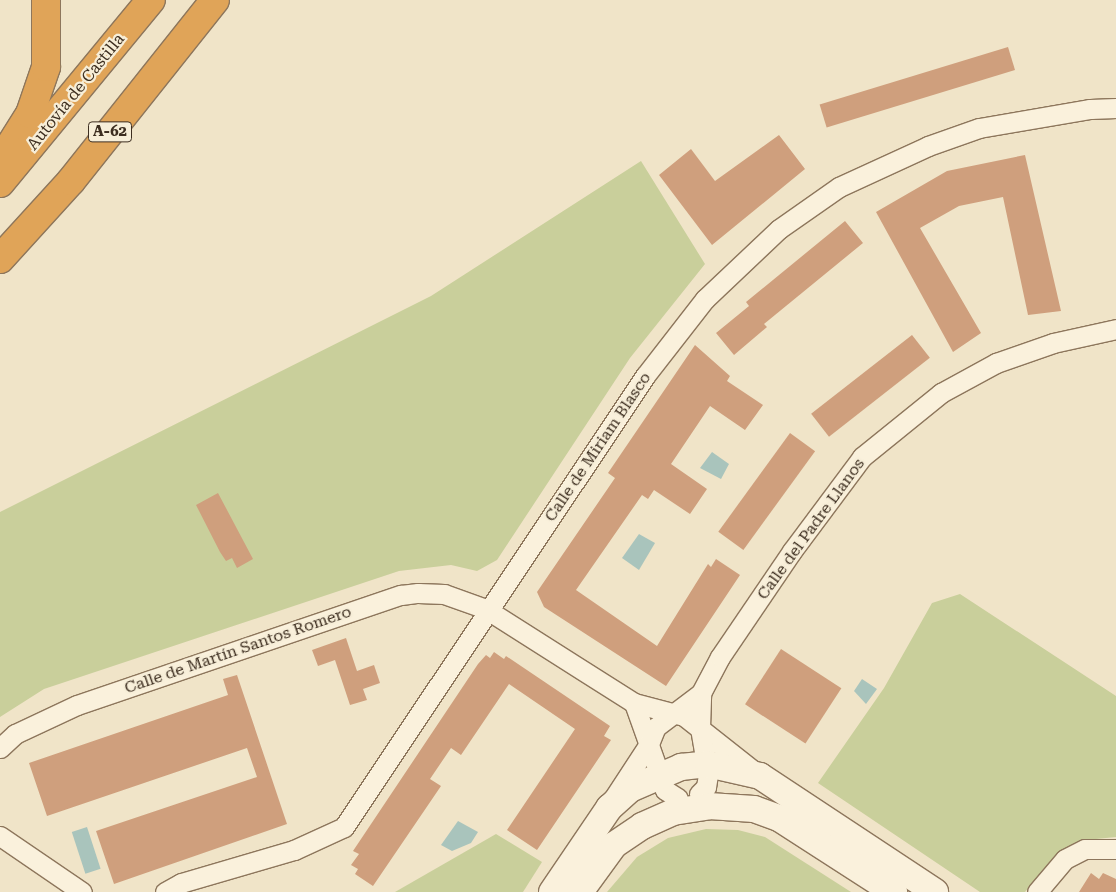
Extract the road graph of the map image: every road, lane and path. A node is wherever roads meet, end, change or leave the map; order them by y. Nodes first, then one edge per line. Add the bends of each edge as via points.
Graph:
1 (46, 0) edge
2 (151, 0) edge
3 (215, 0) edge
4 (1116, 108) edge
5 (0, 161) edge
6 (0, 183) edge
7 (0, 259) edge
8 (1116, 329) edge
9 (486, 609) junction
10 (702, 693) junction
11 (634, 703) junction
12 (672, 713) junction
13 (700, 728) junction
14 (649, 744) junction
15 (0, 748) edge
16 (708, 764) junction
17 (658, 774) junction
18 (760, 776) junction
19 (699, 794) junction
20 (675, 805) junction
21 (609, 808) junction
22 (779, 818) junction
23 (0, 836) edge
24 (1116, 849) edge
25 (82, 892) edge
26 (165, 892) edge
27 (552, 892) edge
28 (580, 892) edge
29 (894, 892) edge
30 (935, 892) edge
31 (1037, 892) edge

1 - 5 highway via 46,67 30,114
2 - 6 highway, Autovía de Castilla
3 - 7 highway, A-62 via 71,181
4 - 9 street, Calle de Miriam Blasco via 1090,109 979,128 883,165 840,187 779,229 705,299 645,376
8 - 10 street, Calle del Padre Llanos via 1053,343 996,363 941,393 862,457 792,551 720,657
9 - 11 street, Calle de Martín Santos Romero
9 - 15 street, Calle de Martín Santos Romero via 444,594 401,595 77,705 15,734
9 - 26 street, Calle de Miriam Blasco via 344,827 294,850 181,884
10 - 12 street, Calle del Padre Llanos
10 - 13 street, Calle del Padre Llanos
11 - 12 street, Calle de Martín Santos Romero
11 - 14 street
12 - 13 street, Calle de Martín Santos Romero via 684,716
12 - 14 street, Calle del Padre Llanos via 656,727
13 - 16 street, Calle del Padre Llanos
13 - 18 street, Calle de Martín Santos Romero
14 - 17 street
14 - 21 street, Calle del Padre Llanos via 619,787
16 - 17 street
16 - 18 street
16 - 19 street via 706,787
17 - 20 street
17 - 21 street via 630,789
18 - 30 street
19 - 20 street
19 - 22 street via 748,798
20 - 22 street via 732,806
20 - 28 street via 614,845
21 - 27 street
22 - 29 street
23 - 25 street
24 - 31 street via 1085,850 1065,859

